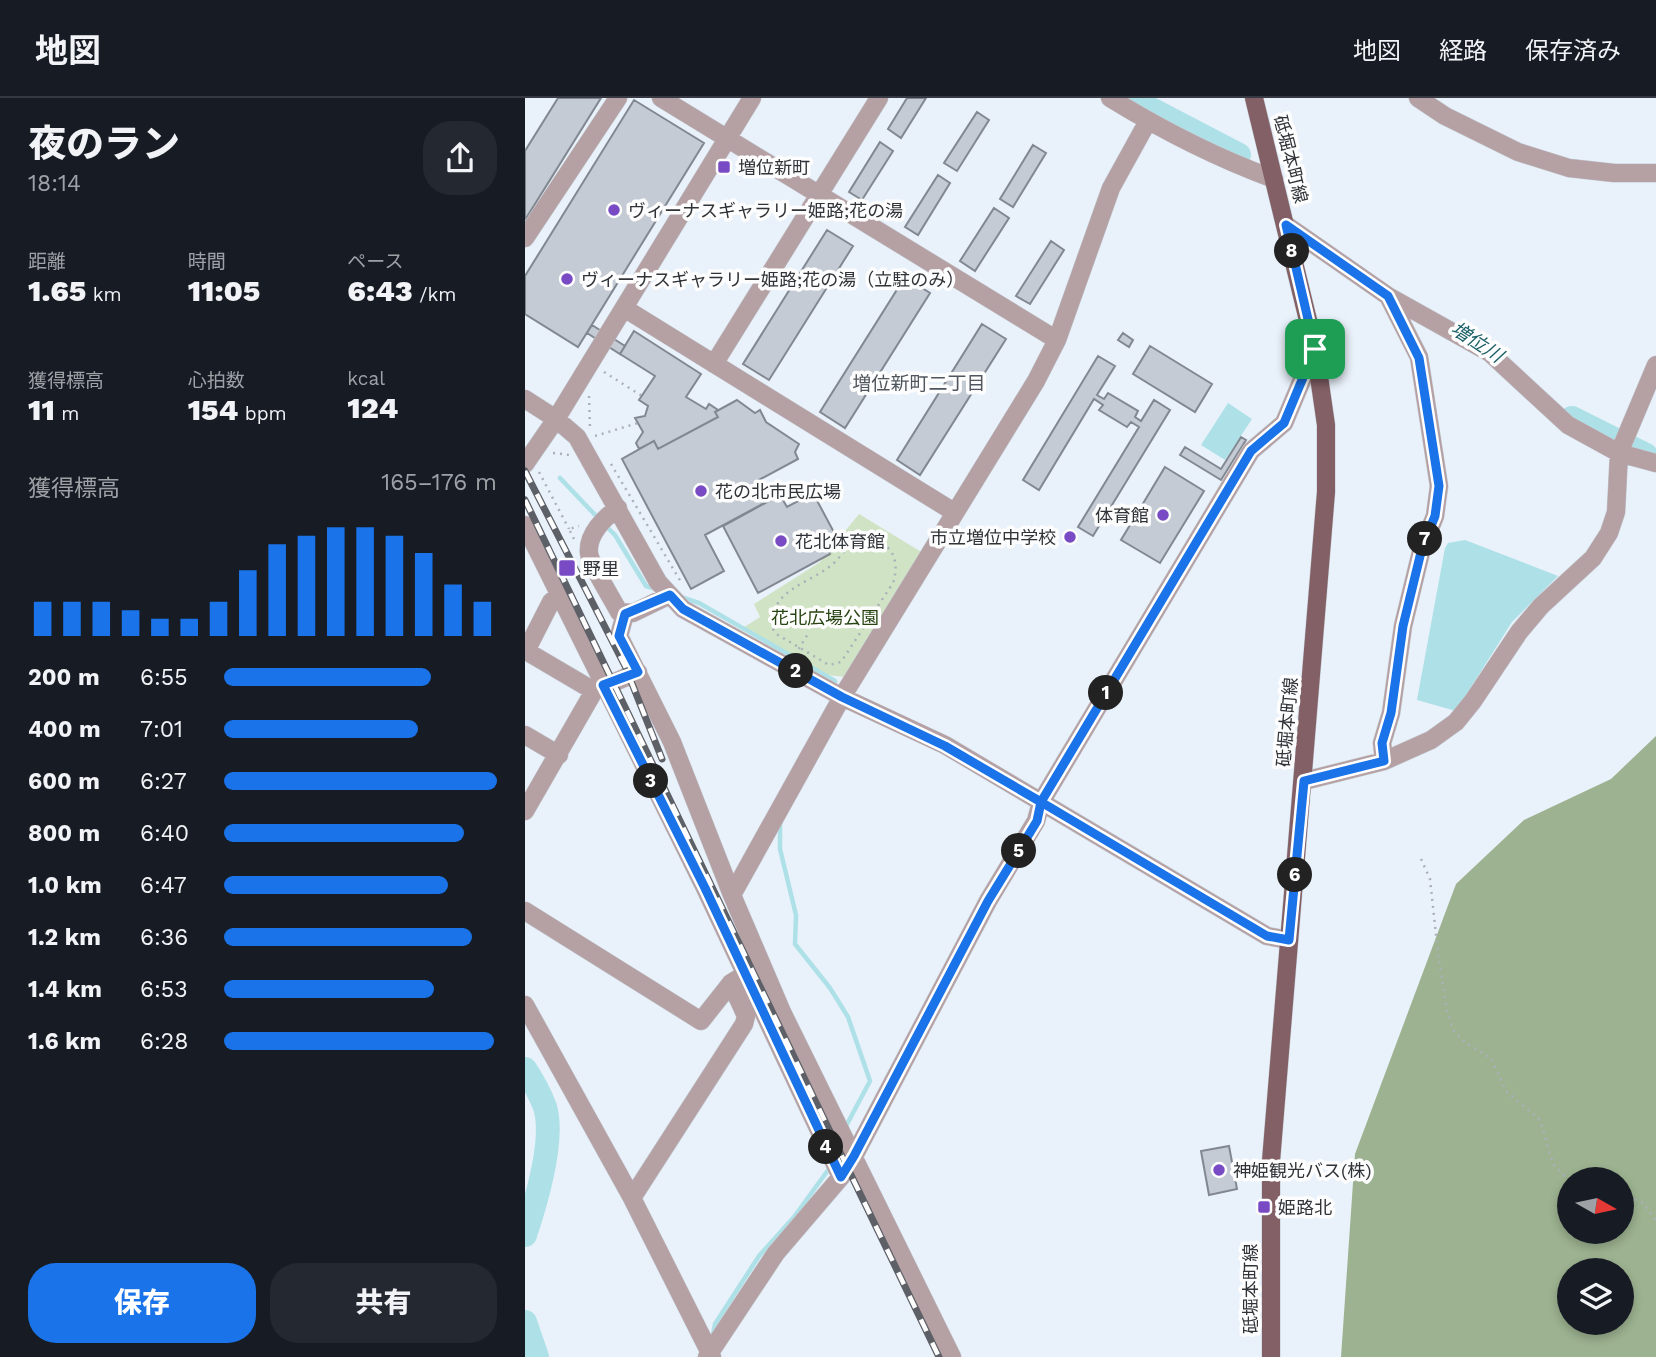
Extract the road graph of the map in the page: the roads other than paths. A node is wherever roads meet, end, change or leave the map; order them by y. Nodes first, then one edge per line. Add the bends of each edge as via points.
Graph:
1 (618, 98) edge
2 (661, 98) edge
3 (752, 98) edge
4 (879, 98) edge
5 (1110, 98) edge
6 (1254, 98) edge
7 (1418, 98) edge
8 (1148, 121) junction
9 (727, 139) junction
10 (1656, 173) edge
11 (1274, 179) junction
12 (820, 197) junction
13 (1286, 225) junction
14 (525, 238) edge
15 (1388, 296) junction
16 (624, 308) junction
17 (1057, 340) junction
18 (1315, 349) junction
19 (714, 364) junction
20 (1656, 365) edge
21 (525, 400) edge
22 (556, 419) junction
23 (1619, 453) junction
24 (1656, 463) edge
25 (534, 464) edge
26 (618, 508) junction
27 (954, 512) junction
28 (525, 525) edge
29 (525, 559) edge
30 (678, 593) junction
31 (555, 599) junction
32 (625, 614) junction
33 (526, 652) edge
34 (638, 672) junction
35 (598, 688) junction
36 (842, 697) junction
37 (525, 735) edge
38 (559, 755) junction
39 (1384, 761) junction
40 (1304, 781) junction
41 (1041, 802) junction
42 (525, 811) edge
43 (732, 895) junction
44 (525, 911) edge
45 (1289, 940) junction
46 (738, 979) junction
47 (525, 1005) edge
48 (854, 1156) junction
49 (841, 1177) junction
50 (632, 1198) junction
51 (710, 1356) edge
52 (952, 1357) edge
53 (1271, 1357) edge

1 - 14 street
2 - 9 street
3 - 9 street
4 - 12 street
5 - 8 street
6 - 11 main road, 砥堀本町線
7 - 10 street via 1518,152 1569,168
8 - 11 street
8 - 17 street via 1111,188
9 - 12 street
9 - 16 street
11 - 13 main road, 砥堀本町線
12 - 17 street
12 - 19 street
13 - 15 street
13 - 18 main road, 砥堀本町線
15 - 23 street via 1490,354 1569,425
15 - 39 street via 1419,358 1439,486 1435,516 1422,548 1403,626 1391,713 1382,743
16 - 19 street
16 - 22 street
17 - 27 street
18 - 40 main road, 砥堀本町線 via 1327,458
18 - 41 street via 1284,423 1251,451
19 - 27 street
20 - 23 street
21 - 22 street
22 - 25 street
22 - 26 street via 577,437
23 - 24 street
23 - 39 street via 1616,512 1593,558 1519,632 1456,722 1431,740
26 - 30 street via 658,582
26 - 32 street via 604,518 589,553 619,612
27 - 36 street
28 - 31 street
29 - 31 street
30 - 32 street
30 - 36 street via 683,609
31 - 33 street
31 - 35 street
32 - 34 street via 619,636
33 - 35 street
34 - 35 street
34 - 43 street via 672,742
35 - 38 street
35 - 46 street via 705,888
36 - 41 street via 945,746
36 - 43 street
37 - 38 street
38 - 42 street
39 - 40 street
40 - 45 main road, 砥堀本町線
41 - 45 street via 1267,936
41 - 48 street via 1037,821 988,901
43 - 48 street via 782,1012
44 - 46 street via 701,1021
45 - 53 main road, 砥堀本町線 via 1271,1161
46 - 49 street
46 - 50 street via 744,1024
47 - 50 street
48 - 49 street
48 - 52 street
49 - 51 street via 776,1253
50 - 51 street

